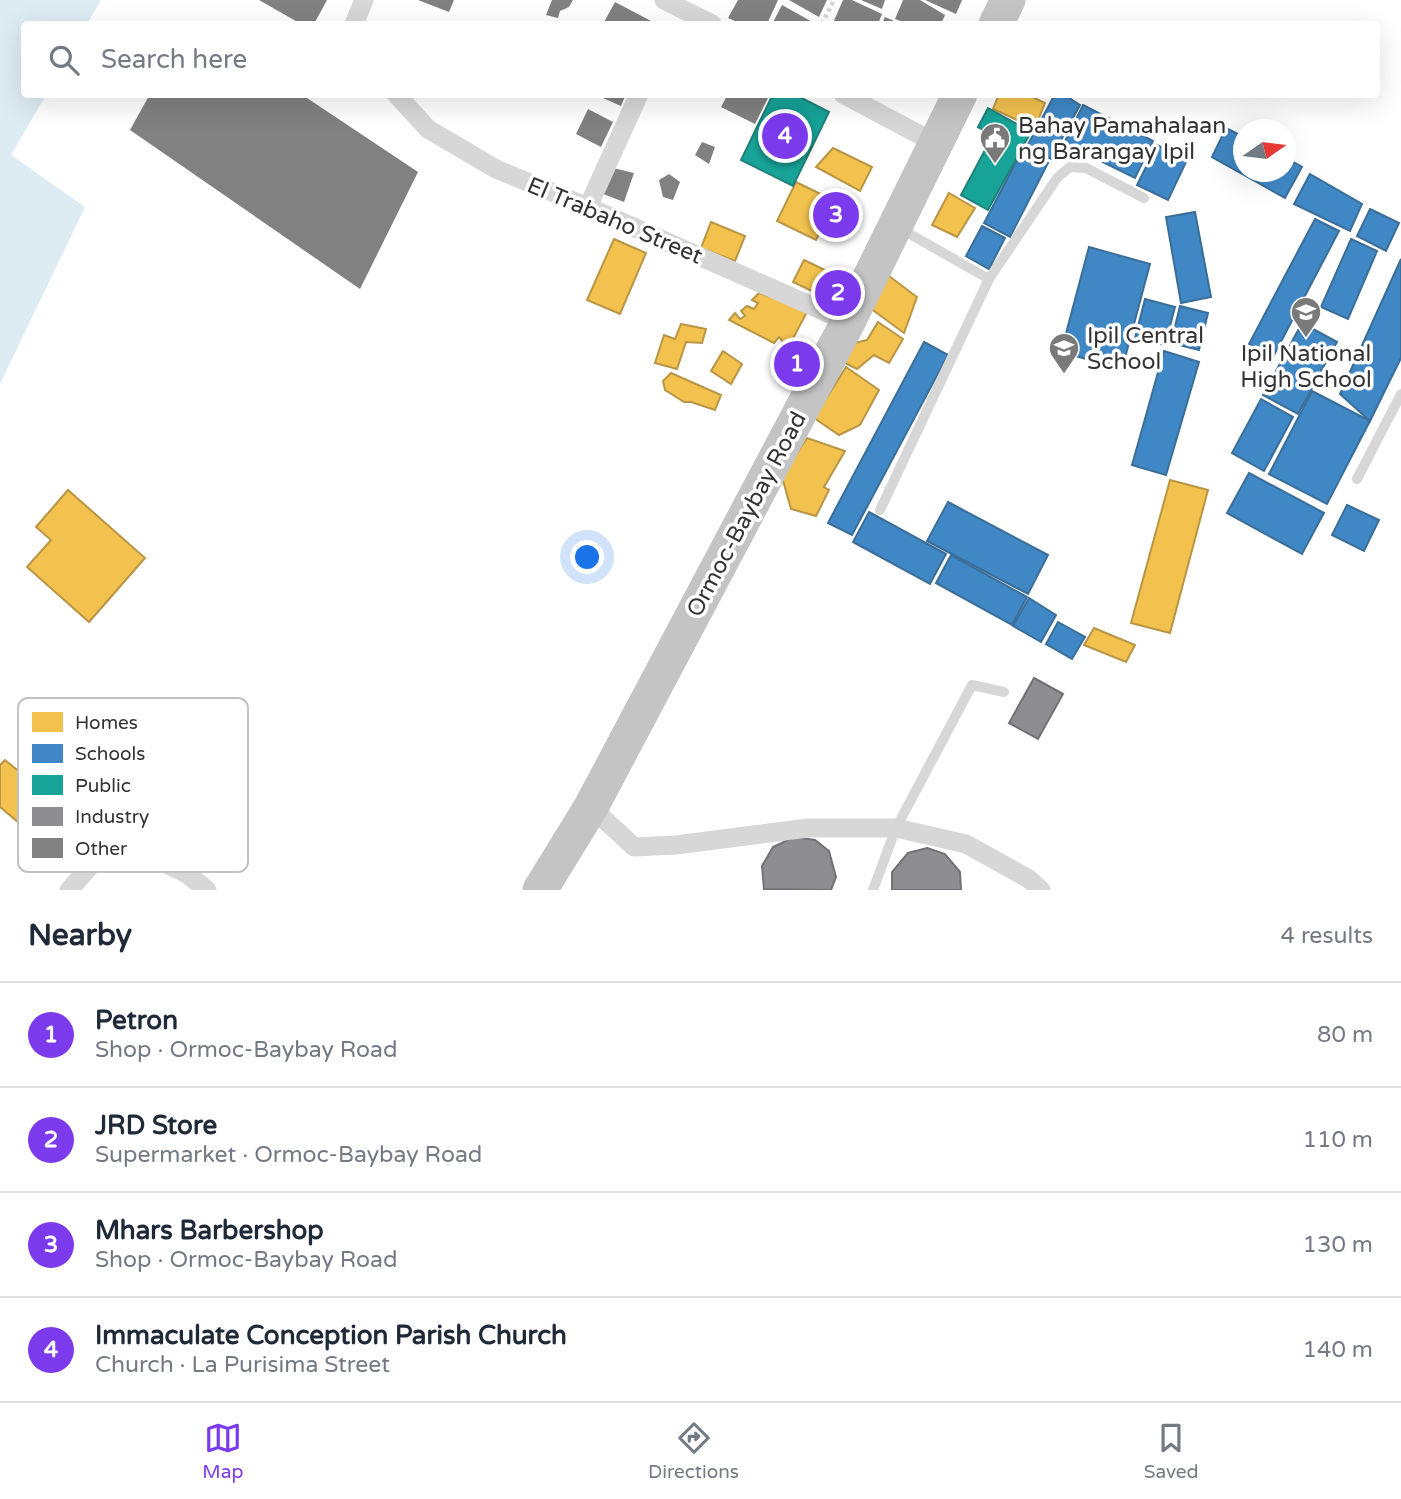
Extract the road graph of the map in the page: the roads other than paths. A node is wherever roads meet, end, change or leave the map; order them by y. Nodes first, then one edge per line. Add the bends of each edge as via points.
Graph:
1 (364, 0) edge
2 (1008, 0) edge
3 (674, 8) edge
4 (355, 21) edge
5 (705, 21) edge
6 (998, 21) edge
7 (400, 98) edge
8 (637, 98) edge
9 (851, 98) edge
10 (958, 98) edge
11 (935, 143) junction
12 (1144, 198) dead end
13 (588, 207) junction
14 (895, 225) junction
15 (989, 279) junction
16 (848, 322) junction
17 (1401, 394) edge
18 (1357, 479) dead end
19 (880, 510) dead end
20 (1004, 692) dead end
21 (591, 807) junction
22 (896, 828) junction
23 (85, 872) edge
24 (183, 872) edge
25 (69, 890) edge
26 (207, 890) edge
27 (540, 890) edge
28 (873, 890) edge
29 (1041, 890) edge

1 - 4 street
2 - 6 highway
3 - 5 street
7 - 13 street, El Trabaho Street via 428,129 496,169
8 - 13 street
9 - 11 street
10 - 11 highway, Ormoc-Baybay Road
11 - 14 highway, Ormoc-Baybay Road
12 - 15 lane via 1086,168 1070,167 1057,178
13 - 16 street, El Trabaho Street
14 - 15 lane
14 - 16 highway, Ormoc-Baybay Road
15 - 19 lane
16 - 21 highway, Ormoc-Baybay Road
17 - 18 lane
20 - 22 lane via 972,685
21 - 22 street via 634,847 808,828
21 - 27 highway, Ormoc-Baybay Road
22 - 28 lane
22 - 29 street via 966,844
23 - 25 street
24 - 26 street

